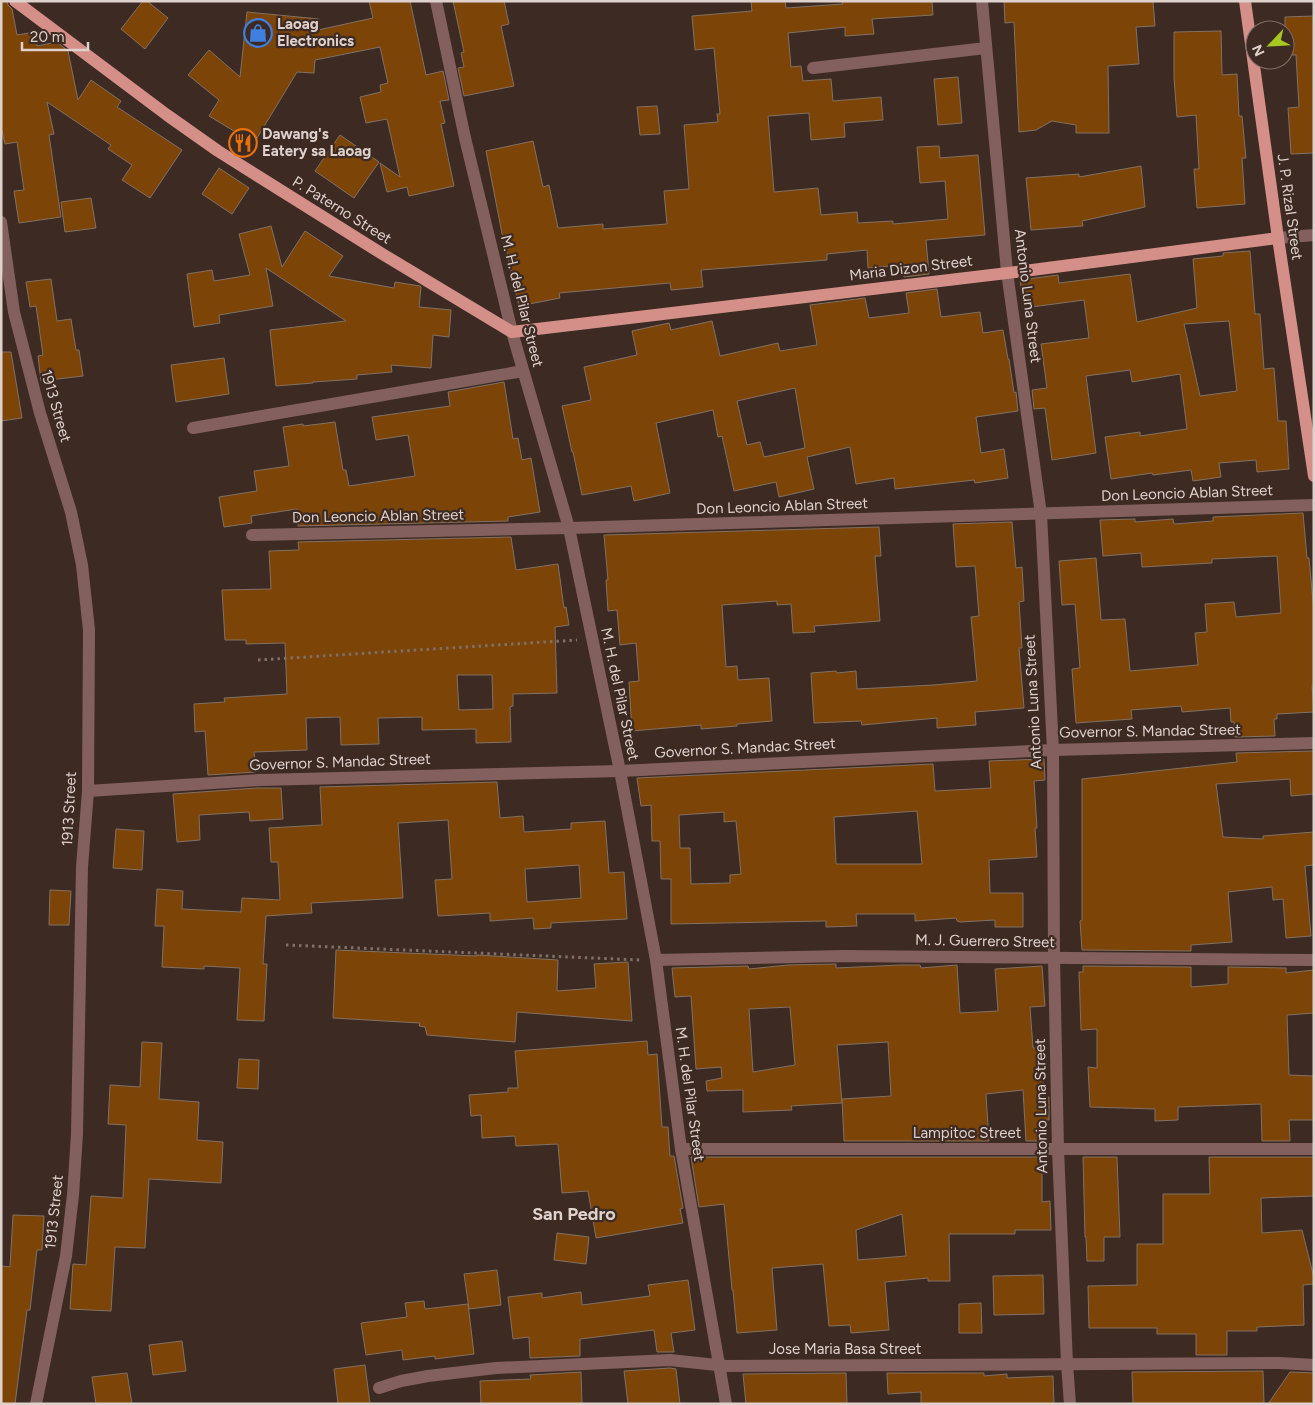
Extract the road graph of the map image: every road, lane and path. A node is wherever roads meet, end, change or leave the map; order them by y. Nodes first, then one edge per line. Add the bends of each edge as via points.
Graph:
1 (15, 1) edge
2 (436, 1) edge
3 (982, 1) edge
4 (1245, 1) edge
5 (986, 48) junction
6 (813, 68) dead end
7 (1, 222) edge
8 (1314, 235) edge
9 (1278, 238) junction
10 (1007, 272) junction
11 (512, 332) junction
12 (523, 371) junction
13 (193, 428) dead end
14 (1314, 476) edge
15 (1314, 505) edge
16 (1041, 514) junction
17 (569, 528) junction
18 (252, 535) dead end
19 (592, 640) junction
20 (258, 660) dead end
21 (1314, 743) edge
22 (1053, 750) junction
23 (620, 771) junction
24 (88, 791) junction
25 (286, 945) dead end
26 (1054, 958) junction
27 (656, 960) junction
28 (1314, 960) edge
29 (681, 1149) junction
30 (1058, 1149) junction
31 (1314, 1149) edge
32 (1067, 1364) junction
33 (719, 1365) junction
34 (1314, 1365) edge
35 (379, 1388) dead end
36 (36, 1404) edge
37 (726, 1404) edge
38 (1070, 1404) edge

1 - 11 main road, P. Paterno Street via 218,150
2 - 11 street, M. H. del Pilar Street
3 - 5 street, Antonio Luna Street
4 - 9 main road, J. P. Rizal Street
5 - 6 street
5 - 10 street, Antonio Luna Street
7 - 24 street, 1913 Street via 14,312 82,565 90,630
8 - 9 street, Maria Dizon Street
9 - 10 main road, Maria Dizon Street
9 - 14 main road, J. P. Rizal Street
10 - 11 main road, Maria Dizon Street
10 - 16 street, Antonio Luna Street
11 - 12 street, M. H. del Pilar Street
12 - 13 street
12 - 17 street, M. H. del Pilar Street
15 - 16 street, Don Leoncio Ablan Street
16 - 17 street, Don Leoncio Ablan Street
16 - 22 street, Antonio Luna Street
17 - 18 street, Don Leoncio Ablan Street
17 - 19 street, M. H. del Pilar Street
19 - 20 path
19 - 23 street, M. H. del Pilar Street
21 - 22 street, Governor S. Mandac Street
22 - 23 street, Governor S. Mandac Street
22 - 26 street, Antonio Luna Street
23 - 24 street, Governor S. Mandac Street via 260,780
23 - 27 street, M. H. del Pilar Street
24 - 36 street, 1913 Street via 82,867 73,1195 66,1256
25 - 27 path
26 - 27 street, M. J. Guerrero Street via 843,956
26 - 28 street, M. J. Guerrero Street
26 - 30 street, Antonio Luna Street
27 - 29 street, M. H. del Pilar Street
29 - 30 street, Lampitoc Street
29 - 33 street, M. H. del Pilar Street
30 - 31 street, Lampitoc Street
30 - 32 street, Antonio Luna Street
32 - 33 street, Jose Maria Basa Street
32 - 34 street, Jose Maria Basa Street
32 - 38 street, Antonio Luna Street
33 - 35 street, Jose Maria Basa Street via 670,1360 496,1368 428,1376
33 - 37 street, M. H. del Pilar Street

